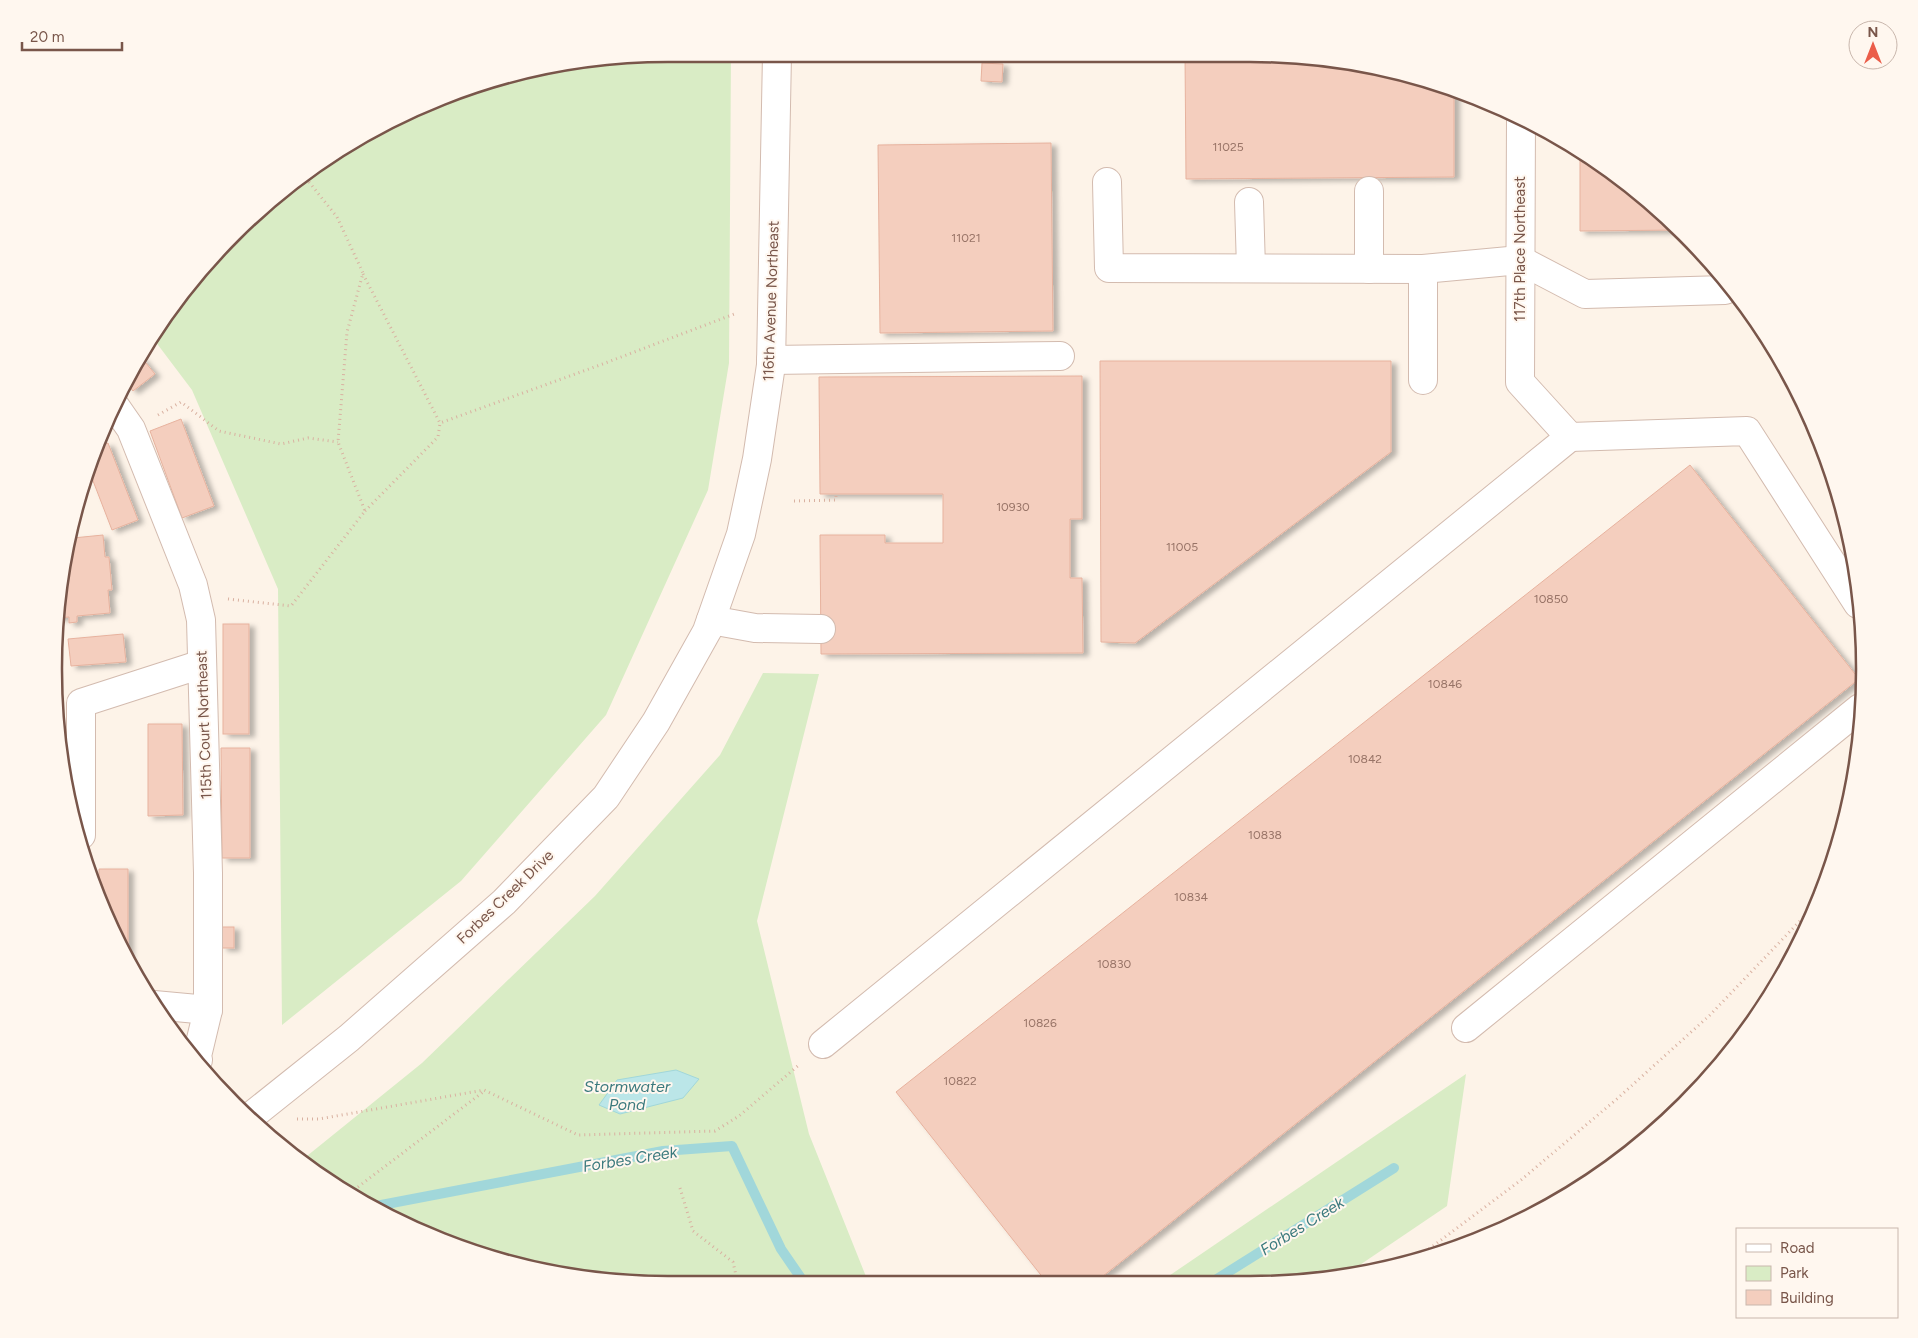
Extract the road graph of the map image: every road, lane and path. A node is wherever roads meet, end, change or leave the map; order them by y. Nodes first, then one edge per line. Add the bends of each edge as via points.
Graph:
1 (777, 62) edge
2 (1521, 127) edge
3 (309, 182) edge
4 (1107, 182) dead end
5 (1369, 191) dead end
6 (1248, 202) dead end
7 (1520, 260) junction
8 (1251, 268) junction
9 (1369, 269) junction
10 (1423, 269) junction
11 (362, 273) junction
12 (1722, 290) edge
13 (737, 313) dead end
14 (1060, 356) dead end
15 (771, 360) junction
16 (1423, 380) dead end
17 (120, 413) edge
18 (440, 424) junction
19 (131, 429) junction
20 (1570, 437) junction
21 (338, 442) junction
22 (836, 494) dead end
23 (794, 500) dead end
24 (365, 511) junction
25 (1850, 592) edge
26 (196, 596) junction
27 (709, 626) junction
28 (821, 629) dead end
29 (202, 664) junction
30 (1854, 713) edge
31 (81, 817) edge
32 (1801, 919) edge
33 (165, 1006) edge
34 (208, 1010) junction
35 (1466, 1028) dead end
36 (823, 1044) joint
37 (198, 1051) edge
38 (484, 1090) junction
39 (256, 1113) edge
40 (290, 1119) dead end
41 (356, 1188) edge
42 (680, 1188) dead end
43 (1432, 1247) edge
44 (736, 1276) edge

1 - 15 street, 116th Avenue Northeast
2 - 7 street, 117th Place Northeast
3 - 11 path via 337,217
4 - 8 street via 1109,268
5 - 9 street
6 - 8 street
7 - 10 street
7 - 12 street via 1585,294
7 - 20 street, 117th Place Northeast via 1520,382
8 - 9 street
9 - 10 street
10 - 16 street
11 - 18 path
11 - 21 path via 347,332
13 - 18 path
14 - 15 street via 1028,367
15 - 27 street, 116th Avenue Northeast via 759,451 741,534
17 - 19 street, 115th Court Northeast
18 - 24 path via 438,437
19 - 21 path via 181,402 219,431 280,444 308,438
19 - 26 street, 115th Court Northeast
20 - 25 street via 1748,431
20 - 36 street
21 - 24 path
22 - 23 path via 836,500
24 - 26 path via 291,606
26 - 29 street, 115th Court Northeast via 201,620
27 - 28 street
27 - 39 street, Forbes Creek Drive via 656,722 606,797 504,902 349,1038
29 - 31 street via 81,703
29 - 34 street, 115th Court Northeast
30 - 35 street
32 - 43 path via 1710,1014 1618,1098 1521,1180
33 - 34 street
34 - 37 street, 115th Court Northeast
36 - 38 path via 739,1116 716,1131 578,1135
38 - 40 path via 319,1119
38 - 41 path
42 - 44 path via 693,1231 733,1262

